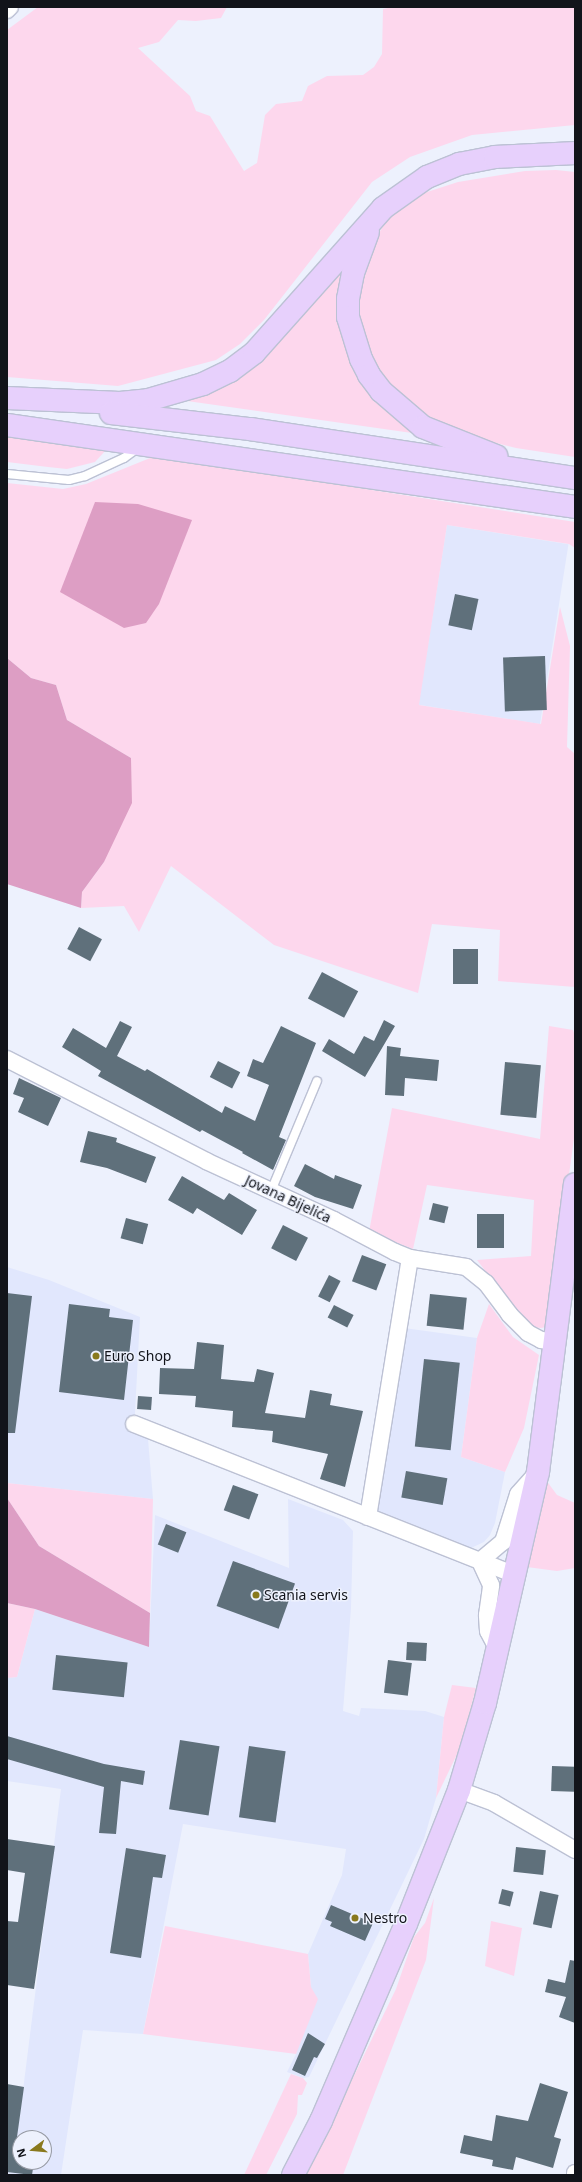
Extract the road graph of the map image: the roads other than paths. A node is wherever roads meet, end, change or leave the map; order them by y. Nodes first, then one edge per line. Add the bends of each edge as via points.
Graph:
1 (10, 7) edge
2 (7, 10) edge
3 (573, 152) edge
4 (373, 221) junction
5 (7, 398) edge
6 (7, 402) edge
7 (7, 425) edge
8 (145, 443) junction
9 (575, 473) edge
10 (7, 474) edge
11 (575, 478) edge
12 (575, 507) edge
13 (7, 1059) edge
14 (317, 1081) dead end
15 (575, 1184) edge
16 (271, 1191) junction
17 (410, 1258) junction
18 (570, 1273) edge
19 (556, 1342) junction
20 (134, 1424) dead end
21 (538, 1472) junction
22 (368, 1517) junction
23 (480, 1561) junction
24 (516, 1575) junction
25 (498, 1650) junction
26 (459, 1790) junction
27 (575, 1850) edge
28 (293, 2175) edge

1 - 2 street
3 - 4 main road via 495,157 459,164 427,177 383,208
4 - 5 main road via 341,254 275,332 240,364 218,377 189,388 133,402 93,404
4 - 9 main road via 353,273 348,299 348,317 361,359 382,391 409,417 438,435 497,456
6 - 11 main road via 250,429
7 - 8 main road
8 - 10 lane via 124,458 70,480
8 - 12 main road
13 - 16 street, Jovana Bijelića via 206,1161
14 - 16 lane
15 - 18 main road
16 - 17 street, Jovana Bijelića
17 - 19 street, Jovana Bijelića via 466,1267 486,1283 509,1314 528,1333 541,1340
17 - 22 street
18 - 19 main road
19 - 21 main road
20 - 22 street
21 - 23 street via 518,1494 503,1542
21 - 24 main road
22 - 23 street
23 - 24 street
23 - 25 street via 491,1585 487,1615 488,1632
24 - 25 main road
25 - 26 main road
26 - 27 street via 494,1803
26 - 28 main road via 345,2069

